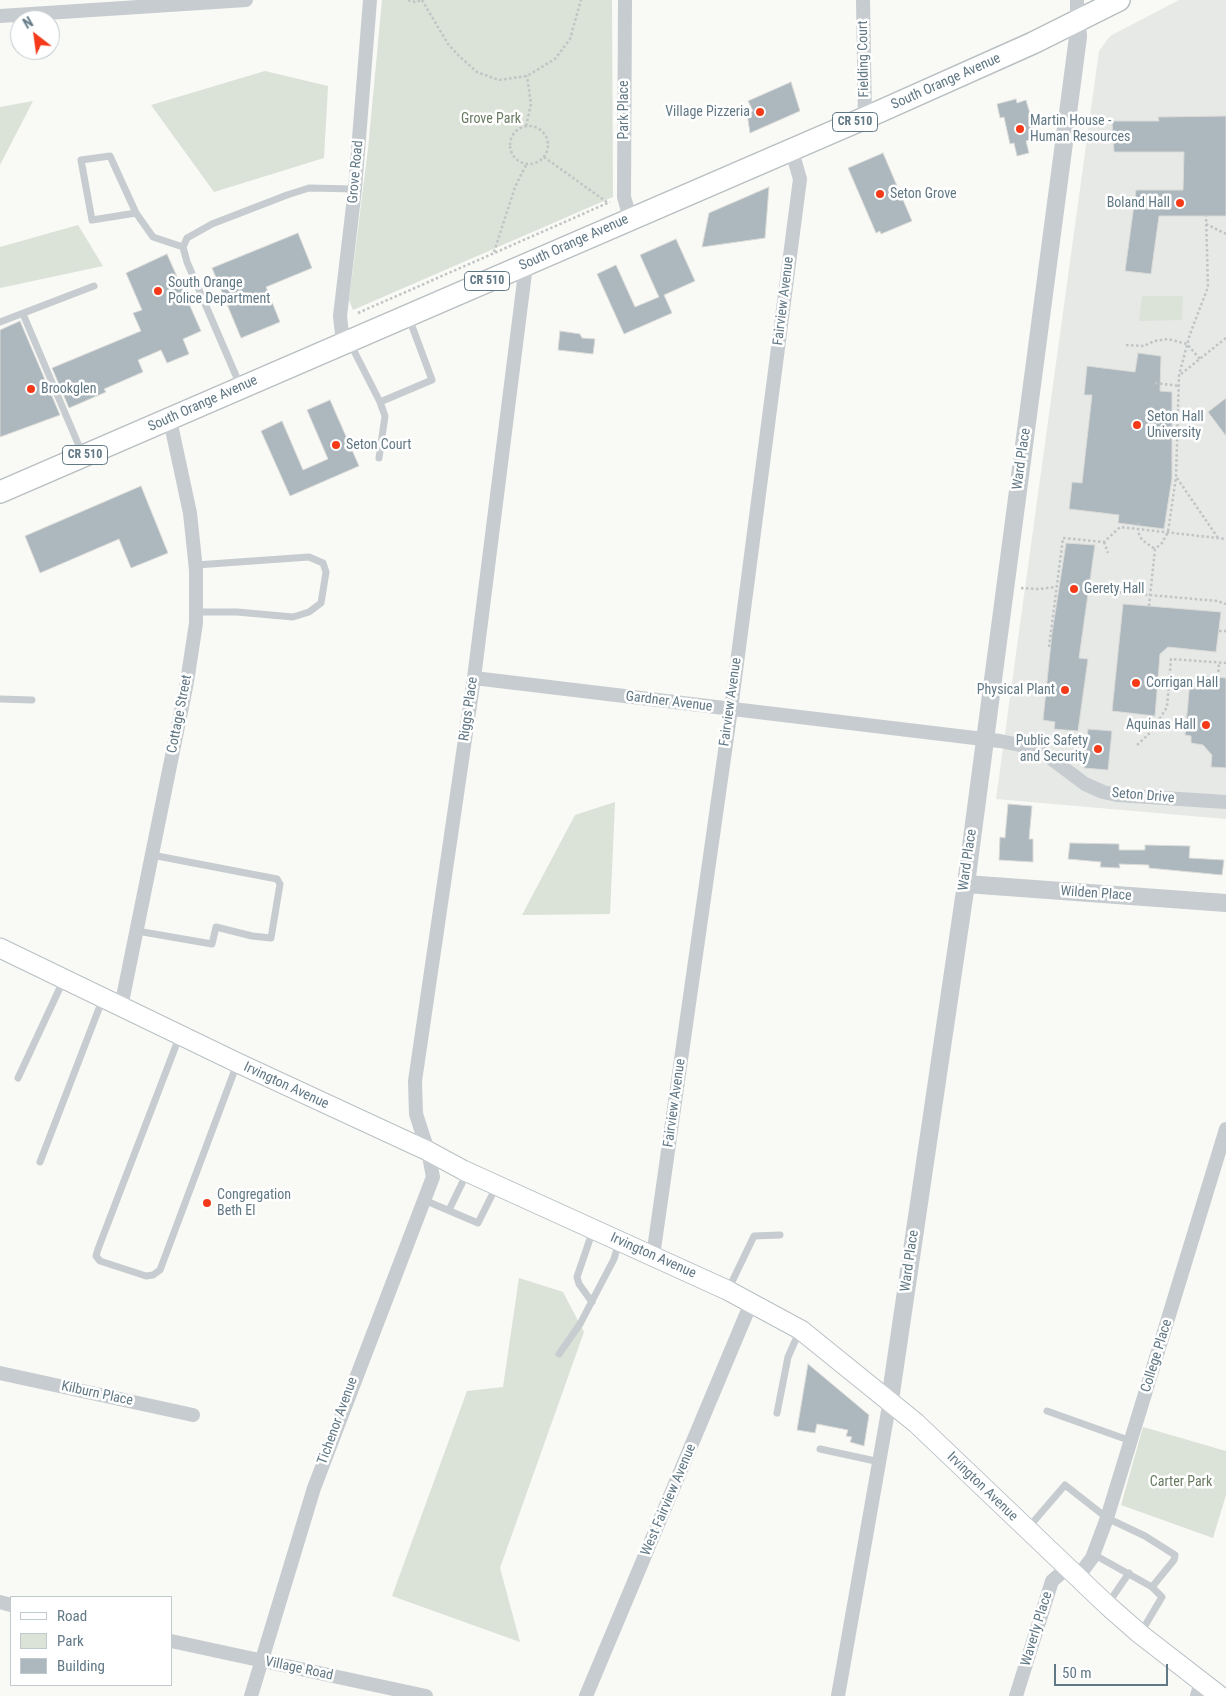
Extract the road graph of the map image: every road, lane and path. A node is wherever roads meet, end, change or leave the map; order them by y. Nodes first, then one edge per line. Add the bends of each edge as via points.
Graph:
1 (246, 0) edge
2 (370, 0) edge
3 (408, 0) edge
4 (422, 0) edge
5 (581, 0) edge
6 (625, 0) edge
7 (863, 0) edge
8 (1077, 0) edge
9 (1118, 0) edge
10 (70, 6) edge
11 (0, 16) edge
12 (1077, 21) junction
13 (527, 76) junction
14 (865, 118) junction
15 (526, 126) junction
16 (792, 148) junction
17 (544, 158) junction
18 (526, 165) junction
19 (355, 189) junction
20 (136, 213) junction
21 (1206, 216) dead end
22 (630, 218) junction
23 (1206, 224) junction
24 (1226, 234) edge
25 (184, 247) junction
26 (494, 252) dead end
27 (526, 265) junction
28 (94, 286) dead end
29 (358, 313) dead end
30 (23, 314) junction
31 (407, 315) junction
32 (0, 322) edge
33 (1226, 338) edge
34 (346, 341) junction
35 (1187, 344) junction
36 (1126, 345) dead end
37 (1200, 359) junction
38 (1180, 375) junction
39 (1155, 383) dead end
40 (1180, 386) junction
41 (242, 387) junction
42 (380, 402) junction
43 (170, 420) junction
44 (84, 456) junction
45 (379, 458) dead end
46 (1176, 477) junction
47 (0, 492) edge
48 (1138, 523) dead end
49 (1138, 529) junction
50 (1168, 532) junction
51 (1218, 538) junction
52 (1226, 539) edge
53 (1104, 542) junction
54 (1155, 548) junction
55 (1108, 554) dead end
56 (196, 565) junction
57 (1018, 587) dead end
58 (1056, 587) junction
59 (1105, 591) dead end
60 (1150, 595) junction
61 (1226, 604) edge
62 (1149, 606) dead end
63 (196, 612) junction
64 (1219, 631) dead end
65 (1226, 631) edge
66 (1049, 647) dead end
67 (1219, 663) junction
68 (1226, 663) edge
69 (1218, 677) dead end
70 (474, 678) junction
71 (0, 699) edge
72 (32, 700) dead end
73 (731, 709) junction
74 (984, 740) junction
75 (1137, 745) dead end
76 (1226, 802) edge
77 (152, 855) junction
78 (966, 884) junction
79 (1226, 903) edge
80 (137, 931) junction
81 (0, 948) edge
82 (65, 979) junction
83 (103, 997) junction
84 (121, 1007) junction
85 (180, 1035) junction
86 (238, 1063) junction
87 (18, 1078) dead end
88 (1226, 1129) edge
89 (428, 1151) junction
90 (40, 1162) dead end
91 (468, 1172) junction
92 (497, 1185) junction
93 (424, 1200) junction
94 (449, 1210) junction
95 (594, 1229) junction
96 (780, 1235) dead end
97 (619, 1242) junction
98 (653, 1256) junction
99 (727, 1290) junction
100 (592, 1302) junction
101 (751, 1303) junction
102 (800, 1330) junction
103 (559, 1354) dead end
104 (0, 1373) edge
105 (890, 1400) junction
106 (1047, 1411) dead end
107 (777, 1413) dead end
108 (194, 1415) dead end
109 (1131, 1441) junction
110 (820, 1449) dead end
111 (880, 1462) junction
112 (1107, 1518) junction
113 (1026, 1530) junction
114 (1093, 1553) junction
115 (1072, 1573) junction
116 (1129, 1573) junction
117 (1152, 1586) junction
118 (1107, 1605) junction
119 (1140, 1634) junction
120 (172, 1641) edge
121 (262, 1661) junction
122 (1199, 1689) edge
123 (251, 1696) edge
124 (426, 1696) edge
125 (586, 1696) edge
126 (838, 1696) edge
127 (1016, 1696) edge
128 (1220, 1696) edge

1 - 10 street
2 - 19 street, Grove Road
3 - 4 path
4 - 13 path via 448,44 477,72 499,80
5 - 13 path via 570,39 555,59
6 - 22 street, Park Place via 624,197
7 - 14 street, Fielding Court
8 - 12 street
9 - 12 main road, South Orange Avenue / CR 510
10 - 11 street
12 - 14 main road, South Orange Avenue / CR 510
12 - 74 street, Ward Place via 1078,37
13 - 15 path via 531,104
14 - 16 main road, South Orange Avenue / CR 510
15 - 17 path via 544,133 548,145
15 - 18 path via 516,132 510,147 514,158
16 - 22 main road, South Orange Avenue / CR 510
16 - 73 street, Fairview Avenue via 800,180
17 - 18 path
17 - 29 path via 609,202
18 - 26 path via 515,187
19 - 25 lane via 309,188 286,195 212,224 187,238
19 - 34 street, Grove Road via 340,316
20 - 20 lane via 110,156 81,160 92,220
20 - 25 lane via 153,237
21 - 23 path
22 - 27 main road, South Orange Avenue / CR 510
23 - 24 path
23 - 35 path via 1208,287
25 - 41 lane via 187,262
27 - 31 main road, South Orange Avenue / CR 510
27 - 70 street, Riggs Place
28 - 30 lane
30 - 32 lane
30 - 44 lane
31 - 34 main road, South Orange Avenue / CR 510
31 - 42 lane via 432,380
33 - 37 path
34 - 41 main road, South Orange Avenue / CR 510
34 - 42 lane
35 - 36 path via 1168,339 1144,346
35 - 37 path
35 - 38 path
37 - 38 path
38 - 40 path
39 - 40 path
40 - 46 path
41 - 43 main road, South Orange Avenue / CR 510
42 - 45 lane via 385,416
43 - 44 main road, South Orange Avenue / CR 510
43 - 56 street, Cottage Street via 190,513
44 - 47 main road, South Orange Avenue / CR 510
46 - 50 path
46 - 51 path
48 - 49 path
49 - 50 path
49 - 53 path via 1120,527
49 - 54 path via 1142,540
50 - 51 path
50 - 54 path
51 - 52 path
53 - 55 path
53 - 58 path via 1062,538
54 - 60 path
56 - 63 street, Cottage Street
56 - 63 lane via 309,557 323,563 326,572 321,603 309,612 293,617
57 - 58 path
58 - 66 path
59 - 60 path
60 - 61 path via 1217,600
60 - 62 path
63 - 77 street, Cottage Street via 187,682
64 - 65 path
67 - 68 path
67 - 69 path
67 - 75 path via 1171,659 1167,707
70 - 73 street, Gardner Avenue
70 - 89 street, Riggs Place via 415,1081 416,1114
71 - 72 lane
73 - 74 street, Gardner Avenue
73 - 98 street, Fairview Avenue
74 - 76 street, Seton Drive via 1030,747 1045,754 1085,784 1117,795
74 - 78 street, Ward Place
77 - 80 street, Cottage Street
77 - 80 lane via 277,879 280,884 271,938 216,928 212,944
78 - 79 street, Wilden Place
78 - 105 street, Ward Place
80 - 84 street, Cottage Street
81 - 82 main road, Irvington Avenue
82 - 83 main road, Irvington Avenue
82 - 87 lane
83 - 84 main road, Irvington Avenue
83 - 90 lane
84 - 85 main road, Irvington Avenue
85 - 86 main road, Irvington Avenue
85 - 86 lane via 98,1249 96,1256 104,1263 146,1276 160,1270
86 - 89 main road, Irvington Avenue
88 - 109 street, College Place
89 - 91 main road, Irvington Avenue
89 - 93 street, Tichenor Avenue via 433,1178
91 - 92 main road, Irvington Avenue
91 - 94 lane
92 - 94 lane via 478,1223
92 - 95 main road, Irvington Avenue
93 - 94 lane
93 - 121 street, Tichenor Avenue via 317,1478
95 - 97 main road, Irvington Avenue
95 - 100 lane via 576,1277
96 - 99 lane via 754,1236
97 - 98 main road, Irvington Avenue
97 - 100 lane
98 - 99 main road, Irvington Avenue
99 - 101 main road, Irvington Avenue
100 - 103 lane
101 - 102 main road, Irvington Avenue
101 - 125 street, West Fairview Avenue
102 - 105 main road, Irvington Avenue
102 - 107 lane via 788,1357
104 - 108 street, Kilburn Place
105 - 111 street, Ward Place
105 - 113 main road, Irvington Avenue
106 - 109 lane
109 - 112 street, College Place
110 - 111 lane
111 - 126 street, Ward Place
112 - 113 lane via 1065,1485
112 - 114 street, College Place
112 - 117 lane via 1175,1555
113 - 115 main road, Irvington Avenue
114 - 115 street, College Place
114 - 116 lane
115 - 118 main road, Irvington Avenue
115 - 127 street, Waverly Place via 1052,1581
116 - 117 lane
116 - 118 lane
117 - 119 lane via 1162,1597
118 - 119 main road, Irvington Avenue
119 - 122 main road, Irvington Avenue
120 - 121 street, Village Road
121 - 123 street, Tichenor Avenue
121 - 124 street, Village Road
122 - 128 main road, Irvington Avenue

